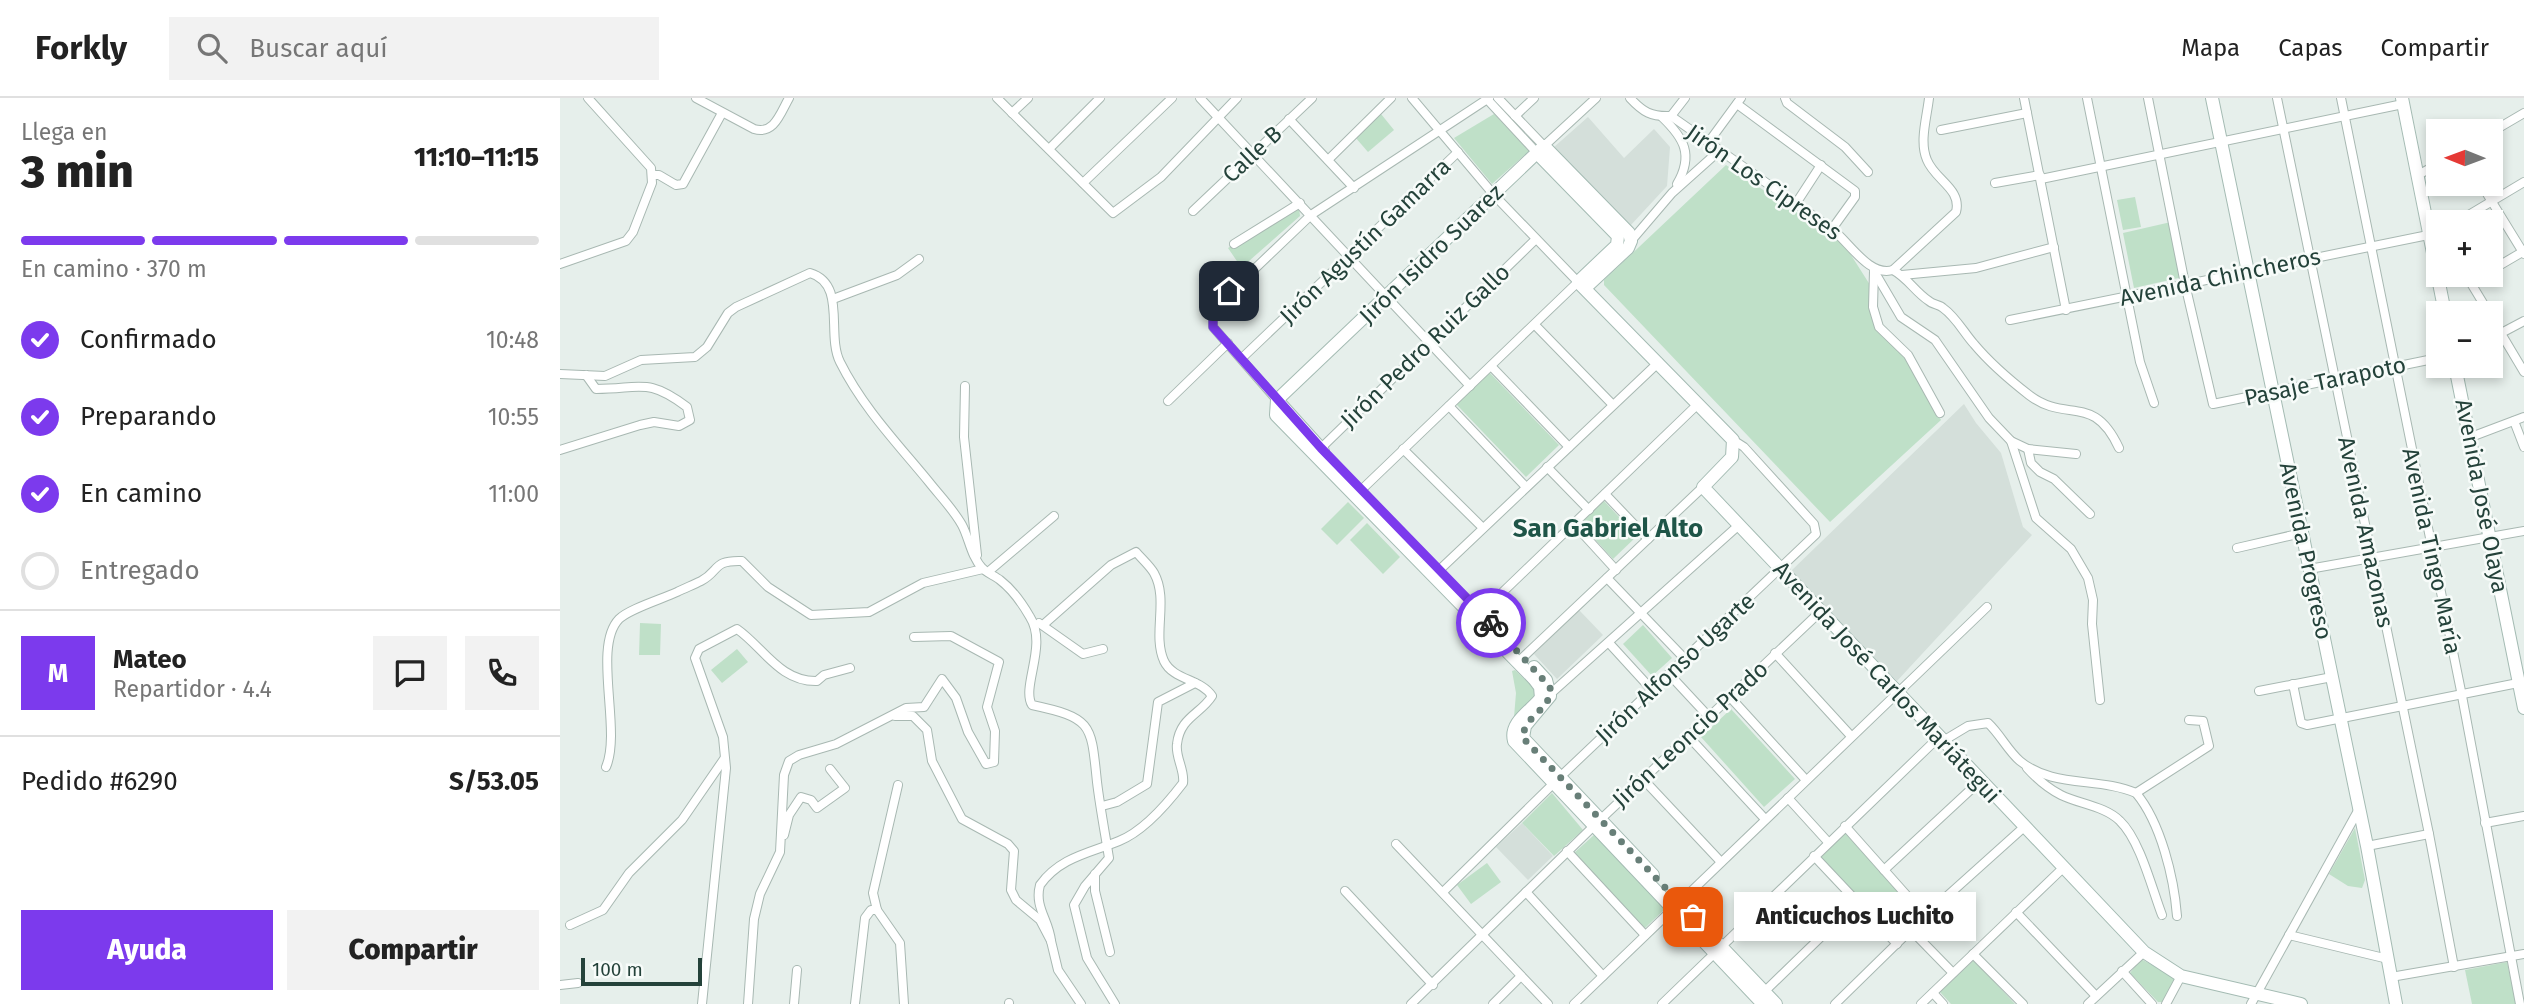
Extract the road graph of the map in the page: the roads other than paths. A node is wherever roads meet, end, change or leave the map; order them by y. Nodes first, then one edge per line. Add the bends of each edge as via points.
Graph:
1 (588, 98) edge
2 (696, 98) edge
3 (789, 98) edge
4 (996, 98) edge
5 (1028, 98) edge
6 (1100, 98) edge
7 (1172, 98) edge
8 (1200, 98) edge
9 (1237, 98) edge
10 (1312, 98) edge
11 (1391, 98) edge
12 (1412, 98) edge
13 (1487, 98) edge
14 (1498, 98) edge
15 (1534, 98) edge
16 (1596, 98) edge
17 (1630, 98) edge
18 (1685, 98) edge
19 (1785, 98) edge
20 (1929, 98) edge
21 (2024, 98) edge
22 (2087, 98) edge
23 (2148, 98) edge
24 (2212, 98) edge
25 (2277, 98) edge
26 (2341, 98) edge
27 (1739, 101) edge
28 (2402, 101) edge
29 (722, 113) junction
30 (1012, 113) junction
31 (2027, 113) junction
32 (2524, 113) edge
33 (1515, 116) junction
34 (1667, 116) junction
35 (2344, 116) junction
36 (1219, 117) junction
37 (1289, 119) junction
38 (2503, 125) edge
39 (1941, 130) dead end
40 (2283, 130) junction
41 (1441, 132) junction
42 (1708, 143) junction
43 (2221, 143) junction
44 (1049, 149) junction
45 (1541, 150) junction
46 (1718, 151) junction
47 (1458, 152) junction
48 (1254, 153) junction
49 (2159, 155) junction
50 (1328, 160) junction
51 (1821, 165) junction
52 (2101, 167) junction
53 (2426, 171) edge
54 (1868, 172) dead end
55 (653, 175) junction
56 (2418, 175) junction
57 (2041, 177) junction
58 (2524, 182) edge
59 (1083, 183) junction
60 (1995, 183) dead end
61 (1354, 188) junction
62 (1672, 193) junction
63 (1494, 195) junction
64 (2488, 196) edge
65 (2491, 201) junction
66 (1300, 203) junction
67 (1795, 205) junction
68 (2427, 210) edge
69 (2476, 210) edge
70 (1193, 211) dead end
71 (1311, 215) junction
72 (1832, 229) junction
73 (2426, 235) edge
74 (1536, 240) junction
75 (1625, 241) junction
76 (1234, 244) dead end
77 (2370, 246) junction
78 (2053, 247) junction
79 (2524, 252) edge
80 (1349, 256) junction
81 (919, 258) dead end
82 (2309, 259) junction
83 (560, 264) edge
84 (2503, 264) edge
85 (1893, 270) junction
86 (1874, 271) junction
87 (2248, 271) junction
88 (1902, 275) junction
89 (2185, 284) junction
90 (1581, 285) junction
91 (2127, 296) junction
92 (1387, 297) junction
93 (833, 299) junction
94 (2066, 310) junction
95 (2010, 320) dead end
96 (2524, 321) edge
97 (1535, 325) junction
98 (2503, 333) edge
99 (2503, 336) edge
100 (1428, 342) junction
101 (1228, 343) junction
102 (1242, 358) junction
103 (2426, 360) edge
104 (1659, 362) junction
105 (1491, 366) junction
106 (2395, 366) junction
107 (2524, 372) edge
108 (560, 374) edge
109 (586, 375) junction
110 (2458, 378) edge
111 (2335, 379) junction
112 (965, 386) dead end
113 (1470, 386) junction
114 (2273, 392) junction
115 (1277, 400) junction
116 (1168, 401) dead end
117 (2154, 403) dead end
118 (1698, 404) junction
119 (1613, 405) junction
120 (1449, 406) junction
121 (1940, 412) dead end
122 (2524, 417) edge
123 (2514, 421) junction
124 (2471, 437) junction
125 (1733, 440) junction
126 (2011, 441) junction
127 (1569, 447) junction
128 (2524, 447) edge
129 (2119, 448) dead end
130 (1403, 449) junction
131 (2028, 449) junction
132 (560, 450) edge
133 (1318, 451) junction
134 (2076, 454) dead end
135 (1548, 467) junction
136 (1527, 487) junction
137 (1703, 487) junction
138 (1358, 492) junction
139 (1605, 494) junction
140 (1589, 510) junction
141 (2090, 514) dead end
142 (1054, 516) dead end
143 (1574, 524) junction
144 (1739, 525) junction
145 (1483, 528) junction
146 (2524, 531) edge
147 (2302, 533) junction
148 (2491, 536) junction
149 (1648, 539) junction
150 (2431, 547) junction
151 (2237, 548) dead end
152 (2370, 557) junction
153 (983, 567) junction
154 (1616, 569) junction
155 (1781, 569) junction
156 (2309, 569) junction
157 (1436, 573) junction
158 (1607, 578) junction
159 (1987, 607) dead end
160 (1821, 611) junction
161 (1481, 613) junction
162 (1643, 613) junction
163 (1033, 621) junction
164 (1043, 625) junction
165 (914, 637) dead end
166 (1609, 643) junction
167 (1103, 649) dead end
168 (1775, 653) junction
169 (1521, 659) junction
170 (1685, 659) junction
171 (850, 668) dead end
172 (1669, 674) junction
173 (2332, 677) junction
174 (1195, 683) junction
175 (2521, 683) edge
176 (2293, 684) junction
177 (1652, 690) junction
178 (2259, 691) dead end
179 (1897, 692) junction
180 (2462, 696) junction
181 (1546, 697) junction
182 (1730, 697) junction
183 (2100, 700) dead end
184 (2403, 708) junction
185 (2524, 708) edge
186 (895, 716) junction
187 (1709, 717) junction
188 (2341, 719) junction
189 (2189, 720) dead end
190 (1851, 736) junction
191 (1689, 737) junction
192 (1941, 739) junction
193 (725, 757) junction
194 (2020, 761) junction
195 (607, 767) dead end
196 (830, 769) dead end
197 (1643, 779) junction
198 (1557, 780) junction
199 (1806, 780) junction
200 (1980, 781) junction
201 (898, 785) dead end
202 (2136, 793) junction
203 (1788, 798) junction
204 (1102, 806) junction
205 (2359, 809) junction
206 (2524, 816) edge
207 (1765, 820) junction
208 (1597, 822) junction
209 (2485, 823) junction
210 (1845, 826) junction
211 (2024, 828) junction
212 (2429, 834) junction
213 (1828, 842) junction
214 (1107, 844) junction
215 (1396, 844) dead end
216 (2367, 846) junction
217 (1567, 851) junction
218 (780, 852) junction
219 (1814, 856) junction
220 (1721, 862) junction
221 (2062, 869) junction
222 (1884, 870) junction
223 (1095, 874) junction
224 (1345, 891) dead end
225 (1443, 892) junction
226 (1526, 892) junction
227 (1857, 902) junction
228 (1676, 906) junction
229 (877, 910) junction
230 (2016, 912) junction
231 (2162, 915) dead end
232 (1925, 916) junction
233 (2177, 916) dead end
234 (570, 925) dead end
235 (1911, 930) junction
236 (1482, 935) junction
237 (1645, 935) junction
238 (2289, 935) junction
239 (1051, 941) junction
240 (1897, 944) junction
241 (1718, 949) junction
242 (1110, 952) dead end
243 (2144, 952) junction
244 (1973, 954) junction
245 (2524, 954) edge
246 (2511, 956) junction
247 (2388, 959) junction
248 (2458, 966) junction
249 (796, 970) dead end
250 (2122, 971) junction
251 (1953, 973) junction
252 (1521, 976) junction
253 (1603, 976) junction
254 (2181, 976) junction
255 (2391, 977) junction
256 (578, 983) dead end
257 (560, 985) edge
258 (1433, 985) junction
259 (1933, 993) junction
260 (2096, 996) junction
261 (1764, 998) edge
262 (2254, 999) edge
263 (1577, 1003) edge
264 (702, 1004) edge
265 (748, 1004) edge
266 (794, 1004) edge
267 (855, 1004) edge
268 (905, 1004) edge
269 (1081, 1004) edge
270 (1115, 1004) edge
271 (1411, 1004) edge
272 (1493, 1004) edge
273 (1548, 1004) edge
274 (1662, 1004) edge
275 (1776, 1004) edge
276 (1835, 1004) edge
277 (1921, 1004) edge
278 (1943, 1004) edge
279 (2023, 1004) edge
280 (2088, 1004) edge
281 (2152, 1004) edge
282 (2166, 1004) edge
283 (2301, 1004) edge
284 (2396, 1004) edge
285 (2520, 1004) edge

1 - 55 street
2 - 29 street
3 - 29 street via 769,131 754,130
4 - 30 street
5 - 30 street
6 - 44 street
7 - 59 street
8 - 36 street
9 - 36 street
10 - 37 street, Calle B
11 - 50 street
12 - 41 street
13 - 41 street
13 - 45 street
14 - 33 street
15 - 33 street
16 - 45 street, Jirón Isidro Suarez
17 - 34 street, Jirón Los Cipreses via 1644,113
18 - 34 street
19 - 54 street
20 - 85 street via 1923,143 1926,160 1952,190 1958,205 1956,212
21 - 31 street
22 - 52 street
23 - 49 street
24 - 43 street, Avenida Progreso
25 - 40 street, Avenida Amazonas
26 - 35 street, Avenida Tingo María
27 - 42 street
27 - 51 street
28 - 35 street
28 - 56 street
29 - 55 street via 683,184 676,186
30 - 44 street
31 - 39 street
31 - 57 street
32 - 38 street
33 - 45 street
34 - 42 street, Jirón Los Cipreses
34 - 62 street via 1681,135 1687,157
35 - 40 street
35 - 77 street, Avenida Tingo María
36 - 48 street
36 - 59 street via 1161,177 1113,213
37 - 48 street, Calle B
37 - 50 street
40 - 43 street
40 - 82 street, Avenida Amazonas
41 - 47 street
41 - 61 street
42 - 46 street, Jirón Los Cipreses
43 - 49 street
43 - 87 street, Avenida Progreso
44 - 59 street
45 - 63 street, Jirón Isidro Suarez
45 - 75 street via 1629,233
46 - 62 street
46 - 67 street, Jirón Los Cipreses
47 - 63 street
47 - 80 street, Jirón Agustín Gamarra
48 - 66 street
48 - 70 street, Calle B
49 - 52 street
49 - 89 street
50 - 61 street
51 - 67 street
51 - 72 street via 1855,191
52 - 57 street
52 - 91 street
53 - 56 street
55 - 83 street via 634,232 626,242
56 - 68 street
57 - 60 street
57 - 78 street
58 - 65 street
61 - 71 street
62 - 75 street
63 - 74 street
63 - 92 street, Jirón Isidro Suarez
64 - 65 street
65 - 69 street
65 - 79 street
66 - 71 street
66 - 76 street
67 - 72 street, Jirón Los Cipreses
71 - 80 street
71 - 101 street via 1229,291 1211,320
72 - 86 street, Jirón Los Cipreses
73 - 77 street, Avenida Chincheros
74 - 90 street
74 - 100 street, Jirón Pedro Ruiz Gallo
75 - 90 street via 1628,248
77 - 82 street, Avenida Chincheros
77 - 106 street, Avenida Tingo María
78 - 88 street via 1976,268
78 - 94 street
79 - 84 street
80 - 92 street
80 - 102 street, Jirón Agustín Gamarra
81 - 93 street via 897,275
82 - 87 street, Avenida Chincheros
82 - 111 street, Avenida Amazonas
85 - 86 street
85 - 88 street
86 - 121 street via 1873,307 1879,327 1914,365
86 - 126 street, Jirón Los Cipreses via 1901,317 1935,340 1989,418
87 - 89 street, Avenida Chincheros
87 - 114 street, Avenida Progreso
88 - 129 street via 1929,302 1943,307 1975,346 2028,394 2050,409 2076,409 2096,416 2109,427
89 - 91 street, Avenida Chincheros
89 - 114 street, Pasaje Tarapoto via 2213,404
90 - 97 street
90 - 104 street
91 - 94 street, Avenida Chincheros
91 - 117 street via 2140,362
92 - 100 street
92 - 115 street, Jirón Isidro Suarez
93 - 109 street via 830,287 810,273 736,307 695,358 641,360 606,376
93 - 153 street via 832,338 852,383 875,419 962,525
94 - 95 street, Avenida Chincheros
96 - 98 street
97 - 105 street
97 - 119 street
99 - 107 street
100 - 113 street
100 - 133 street, Jirón Pedro Ruiz Gallo
101 - 102 street
101 - 116 street
102 - 115 street
103 - 106 street, Pasaje Tarapoto
104 - 118 street
104 - 119 street
105 - 113 street
105 - 127 street
106 - 111 street, Pasaje Tarapoto
106 - 150 street, Avenida Tingo María
108 - 109 street
109 - 132 street via 596,389 643,384 670,394 687,407 690,420 679,426 640,425
110 - 124 street, Avenida José Olaya
111 - 114 street, Pasaje Tarapoto
111 - 152 street, Avenida Amazonas
112 - 153 street via 964,437
113 - 120 street
114 - 147 street, Avenida Progreso
115 - 133 street
115 - 133 street via 1276,415
118 - 125 street
118 - 139 street
119 - 127 street
120 - 130 street
120 - 136 street
122 - 123 street
123 - 124 street
123 - 128 street
124 - 148 street, Avenida José Olaya
125 - 137 street via 1732,457
125 - 155 street, Jirón Alfonso Ugarte via 1752,454 1816,529
126 - 131 street
126 - 183 street via 2036,518 2071,549 2088,578
127 - 135 street
130 - 138 street
130 - 145 street
131 - 134 street
131 - 141 street via 2031,463
133 - 138 street
135 - 136 street
135 - 140 street
136 - 145 street
137 - 144 street, Avenida José Carlos Mariátegui
137 - 149 street
138 - 157 street
139 - 140 street
139 - 149 street
140 - 143 street
142 - 153 street
143 - 154 street
143 - 161 street
144 - 155 street, Avenida José Carlos Mariátegui
144 - 162 street
145 - 157 street
146 - 148 street
147 - 151 street
147 - 156 street, Avenida Progreso
148 - 150 street
148 - 175 street, Avenida José Olaya
149 - 154 street
150 - 152 street
150 - 180 street, Avenida Tingo María
152 - 156 street
152 - 184 street, Avenida Amazonas
153 - 163 street via 1013,592
153 - 195 street via 923,583 869,612 811,615 768,587 742,561 729,561 713,568 704,579 627,613 614,626 608,644 612,742
154 - 158 street
155 - 160 street, Avenida José Carlos Mariátegui
155 - 170 street, Jirón Alfonso Ugarte
156 - 173 street, Avenida Progreso
157 - 161 street
157 - 169 street
158 - 162 street
158 - 169 street
159 - 179 street
160 - 168 street, Jirón Leoncio Prado
160 - 179 street, Avenida José Carlos Mariátegui
161 - 169 street
162 - 166 street
162 - 170 street
163 - 164 street
163 - 204 street via 1037,659 1029,700 1031,705 1072,716 1090,733
164 - 167 street via 1083,654
164 - 174 street via 1110,566 1136,552 1154,572 1159,586 1163,659 1170,670
165 - 186 street via 951,636 999,662 987,710 996,737 994,762 986,764 956,698 942,679 928,705 906,708
166 - 177 street
166 - 181 street
168 - 182 street, Jirón Leoncio Prado
168 - 190 street
169 - 181 street via 1546,680
170 - 172 street, Jirón Alfonso Ugarte
171 - 193 street via 817,681 799,679 764,656 737,629 699,649 695,658 723,737
172 - 177 street, Jirón Alfonso Ugarte
172 - 187 street
173 - 176 street
173 - 188 street, Avenida Progreso
174 - 204 street via 1158,702 1147,784
174 - 214 street via 1212,696 1191,715 1177,744 1183,783 1164,807 1120,841
175 - 180 street
175 - 185 street, Avenida José Olaya
176 - 178 street
176 - 188 street via 2304,725
177 - 198 street, Jirón Alfonso Ugarte
179 - 190 street
179 - 192 street, Avenida José Carlos Mariátegui
180 - 184 street
180 - 209 street, Avenida Tingo María
181 - 198 street via 1525,726 1523,738
182 - 187 street, Jirón Leoncio Prado
182 - 199 street
184 - 188 street
184 - 212 street, Avenida Amazonas
186 - 218 street via 789,761 784,775
186 - 239 street via 912,716 927,730 932,761 962,819 1014,851 1011,890 1040,920
187 - 191 street, Jirón Leoncio Prado
188 - 205 street, Avenida Progreso
189 - 202 street via 2203,721 2210,743 2207,749
190 - 199 street
191 - 197 street, Jirón Leoncio Prado
191 - 207 street
192 - 194 street via 1987,723
192 - 200 street, Avenida José Carlos Mariátegui
192 - 210 street
193 - 234 street via 682,820 629,873 603,910
193 - 264 street
194 - 202 street via 2047,776 2114,783
194 - 231 street via 2061,795 2121,821
196 - 218 street via 845,788 817,808 811,800 797,800
197 - 208 street, Jirón Leoncio Prado
197 - 220 street
198 - 208 street
198 - 225 street, Jirón Alfonso Ugarte
199 - 203 street
200 - 211 street, Avenida José Carlos Mariátegui
200 - 222 street
201 - 229 street via 873,893
202 - 233 street via 2165,854
203 - 207 street
203 - 213 street
204 - 214 street
205 - 216 street, Avenida Progreso
205 - 238 street
206 - 209 street
207 - 220 street
208 - 217 street, Jirón Leoncio Prado
208 - 228 street
209 - 246 street, Avenida Tingo María
210 - 213 street
210 - 222 street
211 - 221 street, Avenida José Carlos Mariátegui
211 - 232 street
212 - 216 street
212 - 248 street, Avenida Amazonas
213 - 219 street
214 - 223 street via 1109,858
214 - 239 street via 1064,863 1040,885 1039,908 1049,923
215 - 225 street
216 - 247 street, Avenida Progreso
217 - 226 street, Jirón Leoncio Prado
217 - 237 street
218 - 265 street via 754,919
219 - 227 street
219 - 241 street
220 - 228 street
221 - 230 street
221 - 243 street, Avenida José Carlos Mariátegui
222 - 232 street
223 - 242 street
223 - 270 street via 1074,905 1087,958
224 - 258 street
225 - 236 street
226 - 236 street, Jirón Leoncio Prado
226 - 253 street
227 - 240 street
227 - 261 street
228 - 237 street
228 - 241 street
229 - 267 street via 865,918
229 - 268 street via 900,943
230 - 244 street
230 - 260 street
232 - 235 street
235 - 240 street
235 - 251 street
236 - 252 street
236 - 258 street, Jirón Leoncio Prado
237 - 253 street
238 - 247 street
238 - 262 street
239 - 269 street via 1058,971
240 - 276 street
241 - 261 street
241 - 274 street
243 - 250 street
243 - 254 street, Avenida José Carlos Mariátegui
244 - 251 street
244 - 279 street
245 - 246 street
246 - 248 street
246 - 285 street, Avenida Tingo María
247 - 255 street, Avenida Progreso
248 - 255 street
249 - 266 street
250 - 260 street
250 - 281 street
251 - 259 street
252 - 272 street
252 - 273 street
253 - 263 street
254 - 262 street, Avenida José Carlos Mariátegui
254 - 282 street
255 - 284 street, Avenida Progreso
256 - 257 street
258 - 271 street, Jirón Leoncio Prado
259 - 277 street
259 - 278 street
260 - 280 street
261 - 275 street
262 - 283 street, Avenida José Carlos Mariátegui

